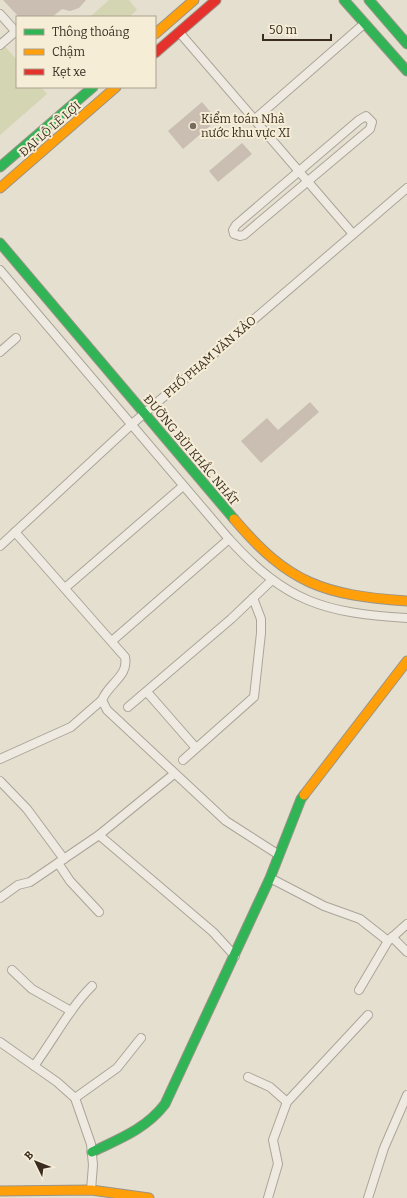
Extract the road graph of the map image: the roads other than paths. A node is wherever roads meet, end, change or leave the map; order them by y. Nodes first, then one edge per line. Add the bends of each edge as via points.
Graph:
1 (194, 0) edge
2 (216, 0) edge
3 (344, 0) edge
4 (369, 0) edge
5 (0, 14) edge
6 (364, 23) junction
7 (16, 32) edge
8 (180, 32) junction
9 (156, 33) edge
10 (407, 44) edge
11 (0, 45) edge
12 (156, 52) edge
13 (407, 71) edge
14 (92, 88) edge
15 (115, 88) edge
16 (255, 119) junction
17 (0, 167) edge
18 (298, 170) junction
19 (307, 181) junction
20 (0, 188) edge
21 (407, 188) edge
22 (353, 234) junction
23 (0, 243) edge
24 (0, 270) edge
25 (16, 338) dead end
26 (0, 352) edge
27 (144, 413) junction
28 (132, 424) junction
29 (183, 486) junction
30 (15, 532) junction
31 (229, 539) junction
32 (0, 546) edge
33 (272, 580) junction
34 (65, 588) junction
35 (253, 598) junction
36 (407, 601) edge
37 (407, 618) edge
38 (112, 641) junction
39 (407, 661) edge
40 (147, 692) junction
41 (102, 700) junction
42 (128, 707) dead end
43 (196, 748) junction
44 (0, 759) edge
45 (183, 760) dead end
46 (174, 774) junction
47 (0, 781) edge
48 (99, 835) junction
49 (279, 855) junction
50 (61, 861) junction
51 (270, 878) junction
52 (0, 898) edge
53 (99, 912) dead end
54 (407, 924) edge
55 (390, 939) junction
56 (407, 952) edge
57 (235, 956) junction
58 (12, 970) dead end
59 (92, 986) dead end
60 (359, 990) dead end
61 (71, 1011) junction
62 (368, 1015) dead end
63 (141, 1038) dead end
64 (0, 1042) edge
65 (34, 1066) junction
66 (248, 1077) dead end
67 (407, 1095) edge
68 (74, 1098) junction
69 (288, 1102) junction
70 (92, 1152) junction
71 (91, 1190) junction
72 (0, 1191) edge
73 (103, 1195) edge
74 (149, 1198) edge
75 (268, 1198) edge
76 (368, 1198) edge

1 - 9 main road
2 - 8 main road
3 - 6 main road
4 - 10 main road
5 - 7 street
6 - 13 main road
6 - 16 street
7 - 11 street
8 - 12 main road
8 - 16 street
14 - 17 main road, ĐẠI LỘ LÊ LỢI
15 - 20 main road, ĐẠI LỘ LÊ LỢI
16 - 18 street
18 - 19 street
18 - 19 street via 363,117 371,120 370,129
18 - 19 street via 236,225 232,230 234,234 244,235
19 - 22 street
21 - 22 street, PHỐ PHẠM VĂN XẢO
22 - 27 street, PHỐ PHẠM VĂN XẢO
23 - 27 main road, ĐƯỜNG BÙI KHẮC NHẤT
24 - 28 street
25 - 26 street
27 - 28 street, PHỐ PHẠM VĂN XẢO
27 - 36 main road, ĐƯỜNG BÙI KHẮC NHẤT via 255,544 278,565 315,587 343,595
28 - 29 street
28 - 30 street, PHỐ PHẠM VĂN XẢO
29 - 31 street
29 - 34 street
30 - 32 street, PHỐ PHẠM VĂN XẢO
30 - 34 street
31 - 33 street via 260,572
31 - 38 street
33 - 35 street
33 - 37 street via 307,601 342,612
34 - 38 street
35 - 40 street
35 - 43 street via 261,618 254,697
38 - 41 street via 125,657 127,665 105,692
39 - 49 main road via 307,789
40 - 42 street
40 - 43 street
41 - 44 street via 71,727
41 - 46 street via 107,710
43 - 45 street
46 - 48 street
46 - 49 street via 226,821
47 - 50 street via 27,809
48 - 50 street
48 - 57 street via 213,932
49 - 51 main road
50 - 52 street
50 - 53 street via 70,881
51 - 55 street via 324,906 360,919
51 - 57 main road
54 - 55 street
55 - 56 street
55 - 60 street
57 - 70 main road via 158,1116 148,1124
58 - 61 street via 32,989
59 - 61 street
61 - 65 street
62 - 69 street
63 - 68 street via 117,1068
64 - 65 street
65 - 68 street
66 - 69 street via 270,1087
67 - 76 street via 384,1148
68 - 70 street
69 - 75 street via 273,1140 278,1164
70 - 71 street
71 - 72 main road
71 - 73 main road
73 - 74 main road

